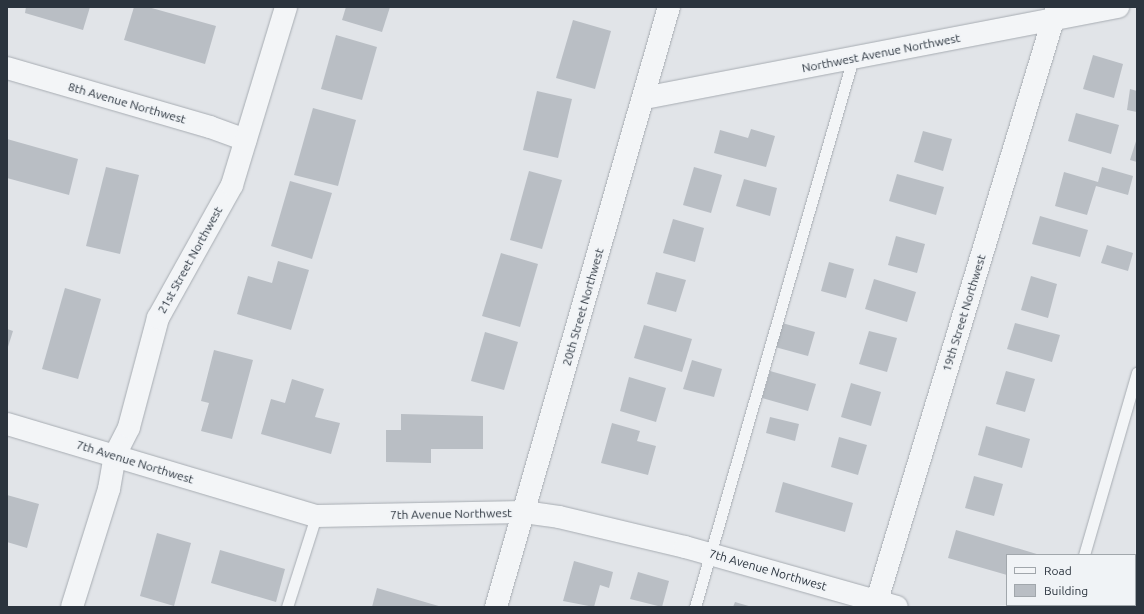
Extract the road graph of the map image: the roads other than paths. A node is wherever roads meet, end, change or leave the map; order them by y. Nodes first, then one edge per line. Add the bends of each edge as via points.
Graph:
1 (286, 7) edge
2 (669, 7) edge
3 (1118, 7) edge
4 (1055, 13) edge
5 (853, 58) junction
6 (7, 68) edge
7 (644, 98) junction
8 (246, 140) junction
9 (1137, 373) edge
10 (7, 424) edge
11 (115, 455) junction
12 (524, 512) junction
13 (316, 516) junction
14 (711, 554) junction
15 (1084, 554) edge
16 (876, 604) edge
17 (72, 607) edge
18 (287, 607) edge
19 (496, 607) edge
20 (695, 607) edge
21 (897, 607) edge

1 - 8 street, 21st Street Northwest
2 - 7 street, 20th Street Northwest
3 - 4 street, Northwest Avenue Northwest
4 - 5 street, Northwest Avenue Northwest
4 - 16 street, 19th Street Northwest
5 - 7 street, Northwest Avenue Northwest
5 - 14 lane
6 - 8 street, 8th Avenue Northwest via 210,127
7 - 12 street, 20th Street Northwest
8 - 11 street, 21st Street Northwest via 232,185 158,318 129,427
9 - 15 lane
10 - 11 street, 7th Avenue Northwest
11 - 13 street, 7th Avenue Northwest via 141,466
11 - 17 street, 21st Street Northwest via 109,488
12 - 13 street, 7th Avenue Northwest
12 - 14 street, 7th Avenue Northwest via 559,517
12 - 19 street, 20th Street Northwest
13 - 18 lane
14 - 16 street, 7th Avenue Northwest
14 - 20 lane
16 - 21 street, 7th Avenue Northwest

